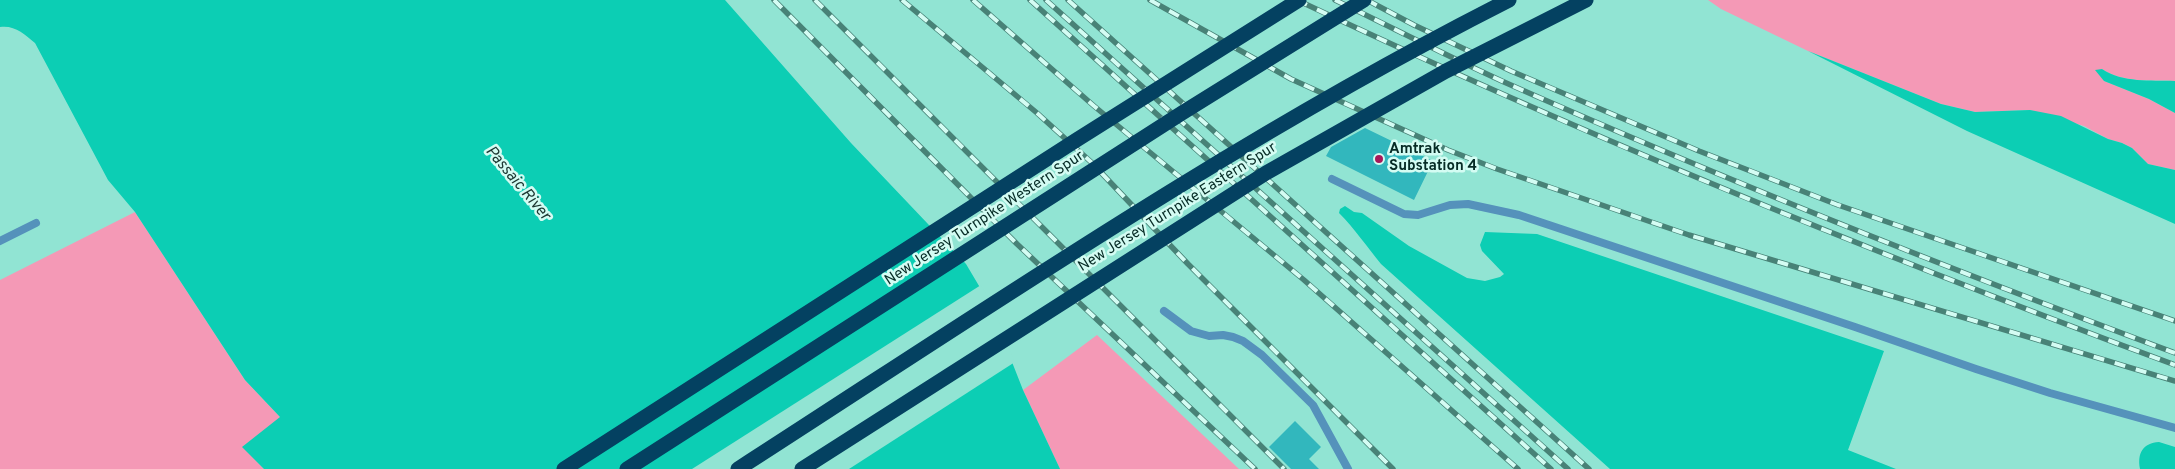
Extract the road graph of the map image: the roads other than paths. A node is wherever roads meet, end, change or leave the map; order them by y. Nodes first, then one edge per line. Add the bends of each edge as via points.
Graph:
1 (1299, 0) edge
2 (1364, 0) edge
3 (1509, 0) edge
4 (1586, 0) edge
5 (1332, 179) dead end
6 (36, 223) dead end
7 (0, 241) edge
8 (1164, 311) dead end
9 (2175, 428) edge
10 (564, 469) edge
11 (627, 469) edge
12 (738, 469) edge
13 (802, 469) edge
14 (1348, 469) edge

1 - 10 highway, New Jersey Turnpike Western Spur, bridge
2 - 11 highway, New Jersey Turnpike Western Spur, bridge
3 - 12 highway, New Jersey Turnpike Eastern Spur, bridge via 1380,68 1233,152
4 - 13 highway, New Jersey Turnpike Eastern Spur, bridge via 1446,71 1266,173
5 - 9 lane via 1404,214 1418,215 1450,205 1468,204 1519,215 1976,369
6 - 7 lane
8 - 14 lane via 1191,331 1232,337 1262,355 1313,405

